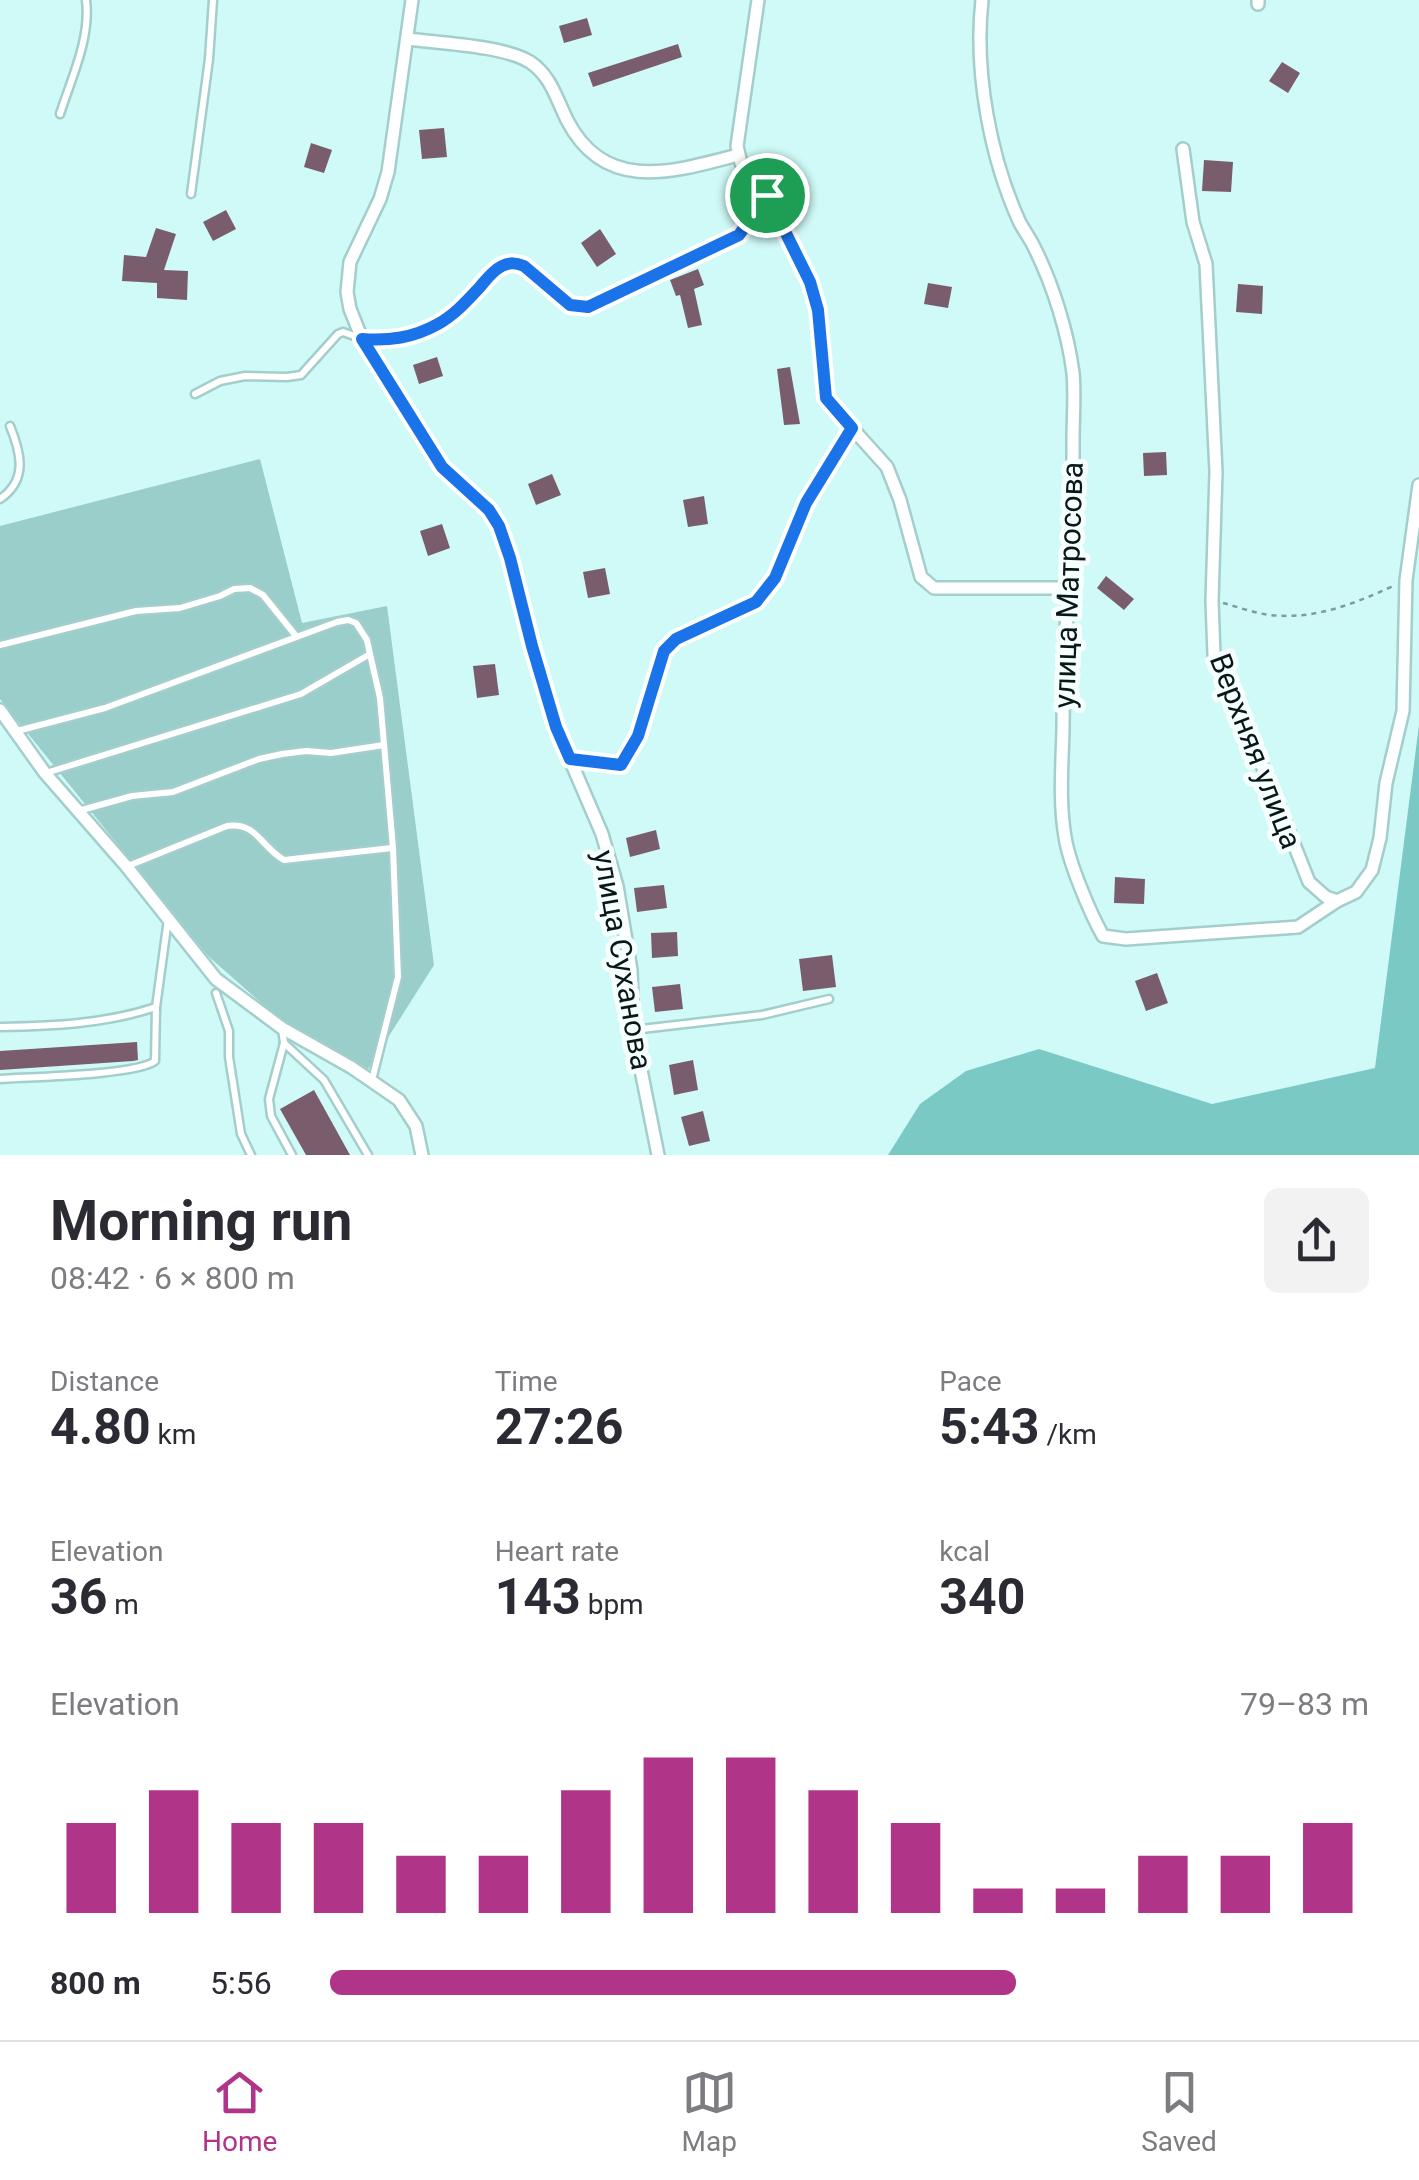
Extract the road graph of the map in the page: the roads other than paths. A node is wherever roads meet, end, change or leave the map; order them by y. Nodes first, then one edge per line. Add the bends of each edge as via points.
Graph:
1 (86, 0) edge
2 (213, 0) edge
3 (412, 0) edge
4 (758, 0) edge
5 (982, 0) edge
6 (408, 39) junction
7 (60, 114) dead end
8 (1183, 149) dead end
9 (738, 156) junction
10 (191, 194) dead end
11 (767, 195) junction
12 (362, 339) junction
13 (195, 394) dead end
14 (10, 426) dead end
15 (852, 428) junction
16 (1419, 485) edge
17 (0, 499) edge
18 (1068, 588) junction
19 (296, 636) junction
20 (0, 645) edge
21 (370, 654) junction
22 (0, 710) edge
23 (16, 732) junction
24 (384, 745) junction
25 (570, 759) junction
26 (45, 773) junction
27 (76, 812) junction
28 (393, 848) junction
29 (126, 867) junction
30 (1337, 902) junction
31 (168, 918) junction
32 (216, 993) dead end
33 (828, 998) dead end
34 (156, 1007) junction
35 (0, 1028) edge
36 (282, 1028) junction
37 (634, 1030) junction
38 (284, 1043) junction
39 (0, 1079) edge
40 (372, 1080) junction
41 (247, 1153) edge
42 (292, 1155) edge
43 (368, 1155) edge
44 (422, 1155) edge
45 (658, 1155) edge

1 - 7 lane via 88,19
2 - 10 lane
3 - 6 street, улица Суханова
4 - 9 street
5 - 18 street, улица Матросова via 980,64 994,144 1020,223 1050,282 1073,372
6 - 9 street via 529,61 550,81 587,149 618,168 664,172
6 - 12 street, улица Суханова via 385,186 347,276
8 - 30 street, Верхняя улица via 1206,264 1216,472 1214,655 1309,882
9 - 11 street
11 - 12 street via 739,235 588,307 570,305 524,266 504,264 436,326 389,340
11 - 15 street via 810,282 826,398
12 - 13 lane via 338,334 300,374 245,376
12 - 25 street, улица Суханова via 442,467 499,526
14 - 17 lane via 20,475
15 - 18 street via 887,467 922,577 934,588
15 - 25 street via 806,503 775,578 756,602 664,651 638,736 621,765
16 - 30 street via 1406,580 1403,711 1380,838 1372,870 1356,892
18 - 30 street, улица Матросова via 1065,839 1103,936 1298,927
19 - 20 lane via 263,596 234,588 180,608 136,611
19 - 21 lane via 348,620 362,630
19 - 23 lane via 105,708
21 - 24 lane
21 - 26 lane via 301,694
22 - 23 street
23 - 26 street
24 - 27 lane via 270,756 173,792
24 - 28 lane
25 - 37 street, улица Суханова via 617,886
26 - 27 street
27 - 29 street
28 - 29 lane via 284,860 240,824
28 - 40 lane via 398,978
29 - 31 street
31 - 34 lane
31 - 36 street via 216,979
32 - 41 lane via 230,1030
33 - 37 lane via 762,1015
34 - 35 lane via 91,1022
34 - 39 lane via 150,1066
36 - 38 lane
36 - 40 street
37 - 45 street, улица Суханова
38 - 42 lane via 269,1099
38 - 43 lane via 324,1080
40 - 44 street via 399,1100 416,1126

